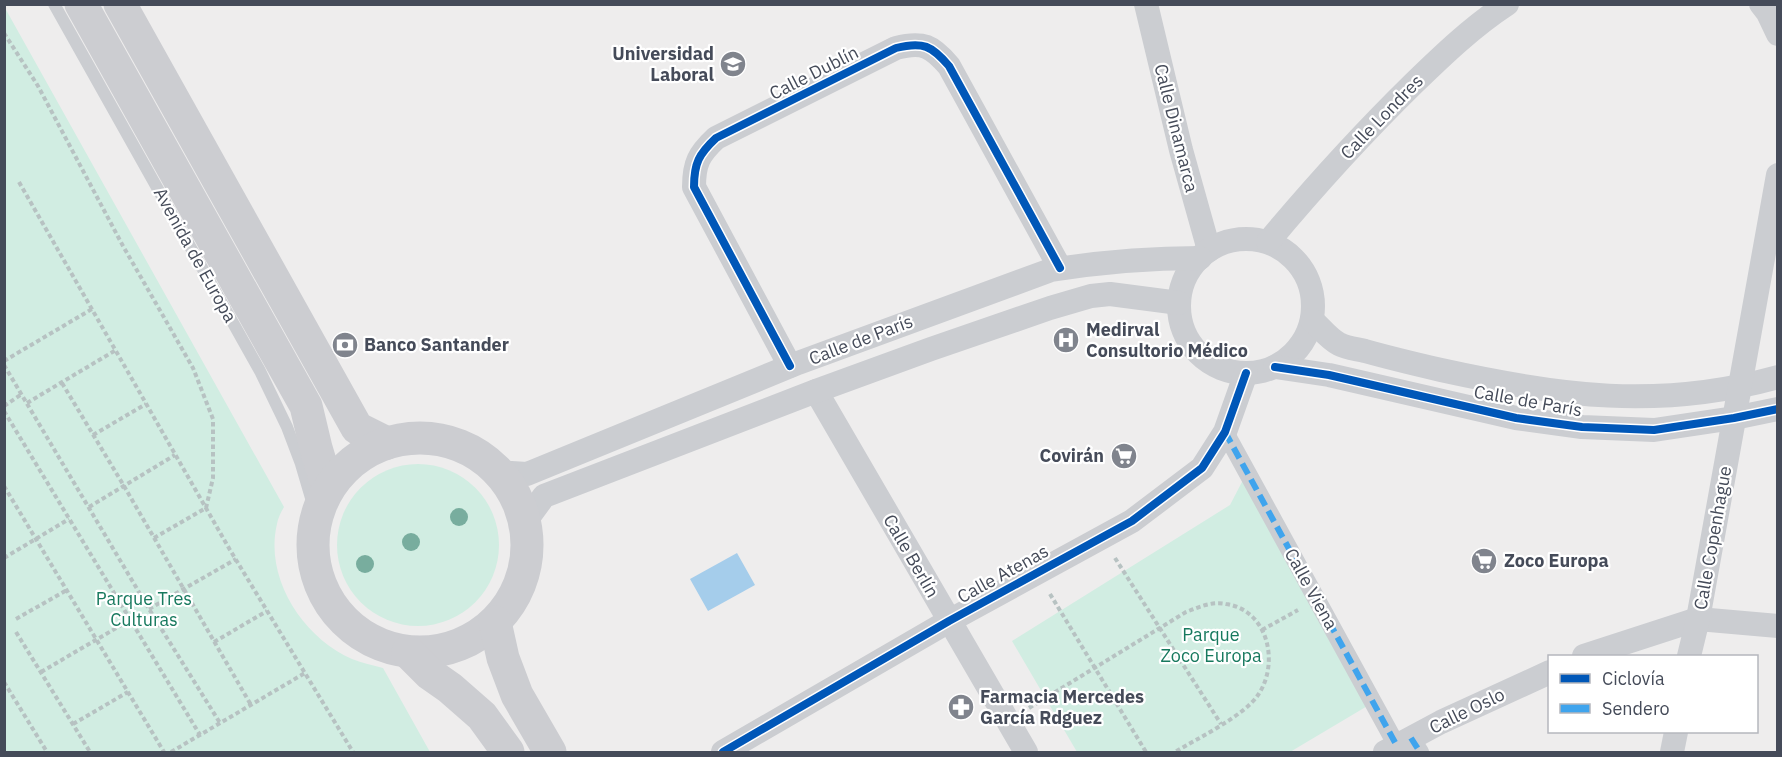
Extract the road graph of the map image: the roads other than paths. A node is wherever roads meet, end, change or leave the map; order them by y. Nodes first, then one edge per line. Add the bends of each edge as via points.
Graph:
1 (54, 4) edge
2 (81, 4) edge
3 (120, 4) edge
4 (1146, 4) edge
5 (1508, 4) edge
6 (1761, 4) edge
7 (1778, 34) edge
8 (1778, 176) edge
9 (1269, 242) junction
10 (1204, 254) junction
11 (1060, 268) junction
12 (1179, 303) junction
13 (1312, 320) junction
14 (790, 366) junction
15 (1275, 367) junction
16 (1246, 373) junction
17 (1778, 377) edge
18 (1739, 387) junction
19 (816, 391) junction
20 (1778, 409) edge
21 (1734, 418) junction
22 (1225, 432) junction
23 (387, 443) junction
24 (498, 472) junction
25 (322, 501) junction
26 (525, 522) junction
27 (1698, 619) junction
28 (949, 621) junction
29 (495, 622) junction
30 (1778, 626) edge
31 (408, 652) junction
32 (1590, 655) edge
33 (1689, 655) edge
34 (1548, 673) edge
35 (1676, 733) edge
36 (1403, 747) edge
37 (508, 753) edge
38 (550, 753) edge
39 (723, 753) edge
40 (1026, 753) edge
41 (1672, 753) edge

1 - 25 lane, Avenida de Europa via 260,370
2 - 25 main road, Avenida de Europa via 306,406
3 - 23 main road via 357,428
4 - 10 street, Calle Dinamarca
5 - 9 street, Calle Londres via 1460,38 1386,110
6 - 7 street
8 - 18 street
9 - 10 street via 1238,239
9 - 13 street via 1299,265 1309,282 1314,300
10 - 11 street, Calle de París
10 - 12 street via 1185,278
11 - 14 street, Calle de París
11 - 14 street, Calle Dublín via 949,66 936,51 909,45 896,48 716,138 702,151 698,161 694,187
12 - 16 street via 1180,321 1197,352 1211,364
12 - 19 street, Calle de París via 1110,294 1091,296
13 - 15 street via 1299,347
13 - 18 street, Calle de París via 1338,344 1523,388 1634,398
14 - 24 street, Calle de París via 527,474
15 - 16 street
15 - 21 street, Calle de París via 1329,375 1516,418 1582,427 1654,429
16 - 22 street, Calle Atenas
17 - 18 street, Calle de París
18 - 21 street, Calle Copenhague
19 - 26 street, Calle de París via 544,496
19 - 28 street, Calle Berlín
20 - 21 street, Calle de París
21 - 27 street, Calle Copenhague
22 - 28 street, Calle Atenas via 1202,468 1132,521
22 - 36 street, Calle Viena
23 - 24 main road, Avenida de Europa via 417,438 447,441 475,453
23 - 25 main road, Avenida de Europa via 364,453 344,469
24 - 26 main road, Avenida de Europa via 515,495
25 - 31 main road, Avenida de Europa via 312,546 317,577 330,605 351,628 378,644
26 - 29 main road, Avenida de Europa via 523,576 512,600
27 - 30 street
27 - 32 street
27 - 33 street, Calle Copenhague
28 - 39 street, Calle Atenas
28 - 40 street, Calle Berlín
29 - 31 main road, Avenida de Europa via 469,640 440,651
29 - 38 main road via 517,695
31 - 37 main road via 482,716
34 - 36 street, Calle Oslo via 1441,722
35 - 41 street

